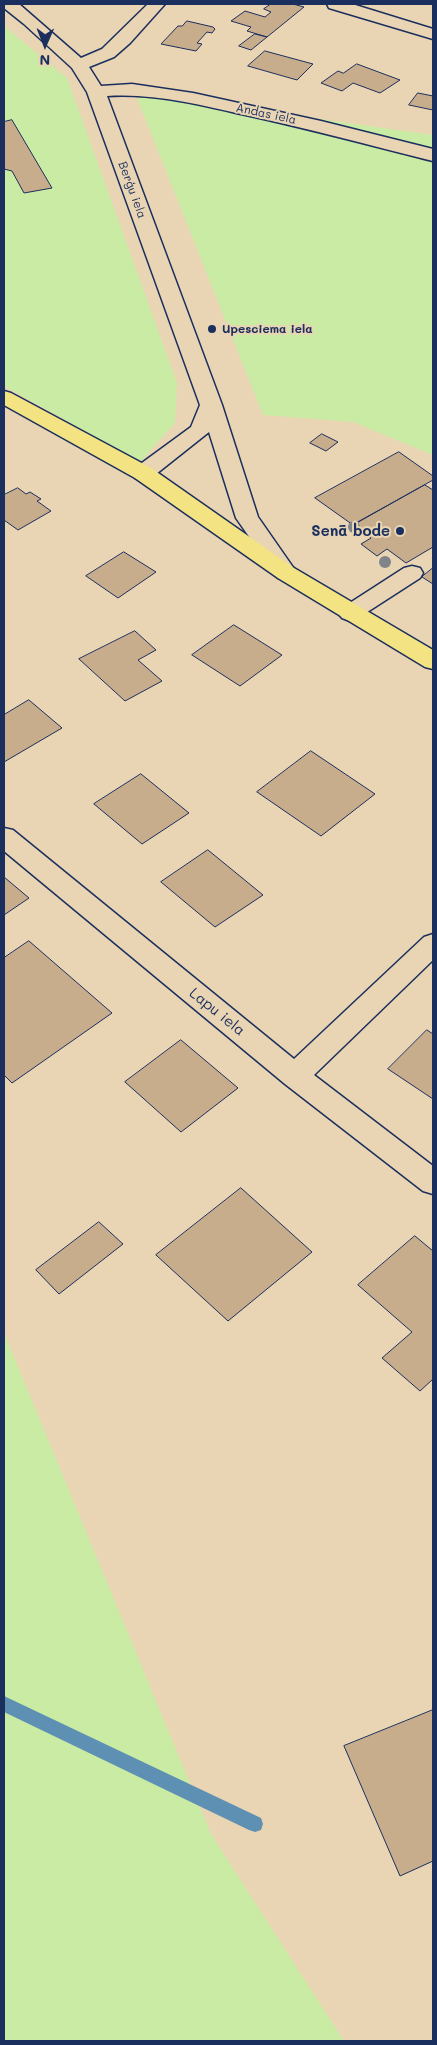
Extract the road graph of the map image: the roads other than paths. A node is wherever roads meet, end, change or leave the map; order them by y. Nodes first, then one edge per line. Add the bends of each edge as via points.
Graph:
1 (9, 4) edge
2 (157, 4) edge
3 (335, 4) edge
4 (433, 34) edge
5 (79, 65) junction
6 (96, 92) junction
7 (433, 155) edge
8 (4, 396) edge
9 (212, 405) junction
10 (144, 473) junction
11 (286, 573) junction
12 (412, 573) dead end
13 (350, 613) junction
14 (433, 661) edge
15 (4, 837) edge
16 (433, 944) edge
17 (295, 1076) junction
18 (433, 1182) edge

1 - 5 street, Berģu iela
2 - 5 street via 108,53
3 - 4 street
5 - 6 street, Berģu iela
6 - 7 street, Andas iela via 132,89 194,98
6 - 9 street, Berģu iela
8 - 10 main road
9 - 10 street via 200,430
9 - 11 street, Berģu iela via 247,518
10 - 11 main road
11 - 13 main road
12 - 13 street
13 - 14 main road
15 - 17 street, Lapu iela
16 - 17 street
17 - 18 street, Lapu iela

